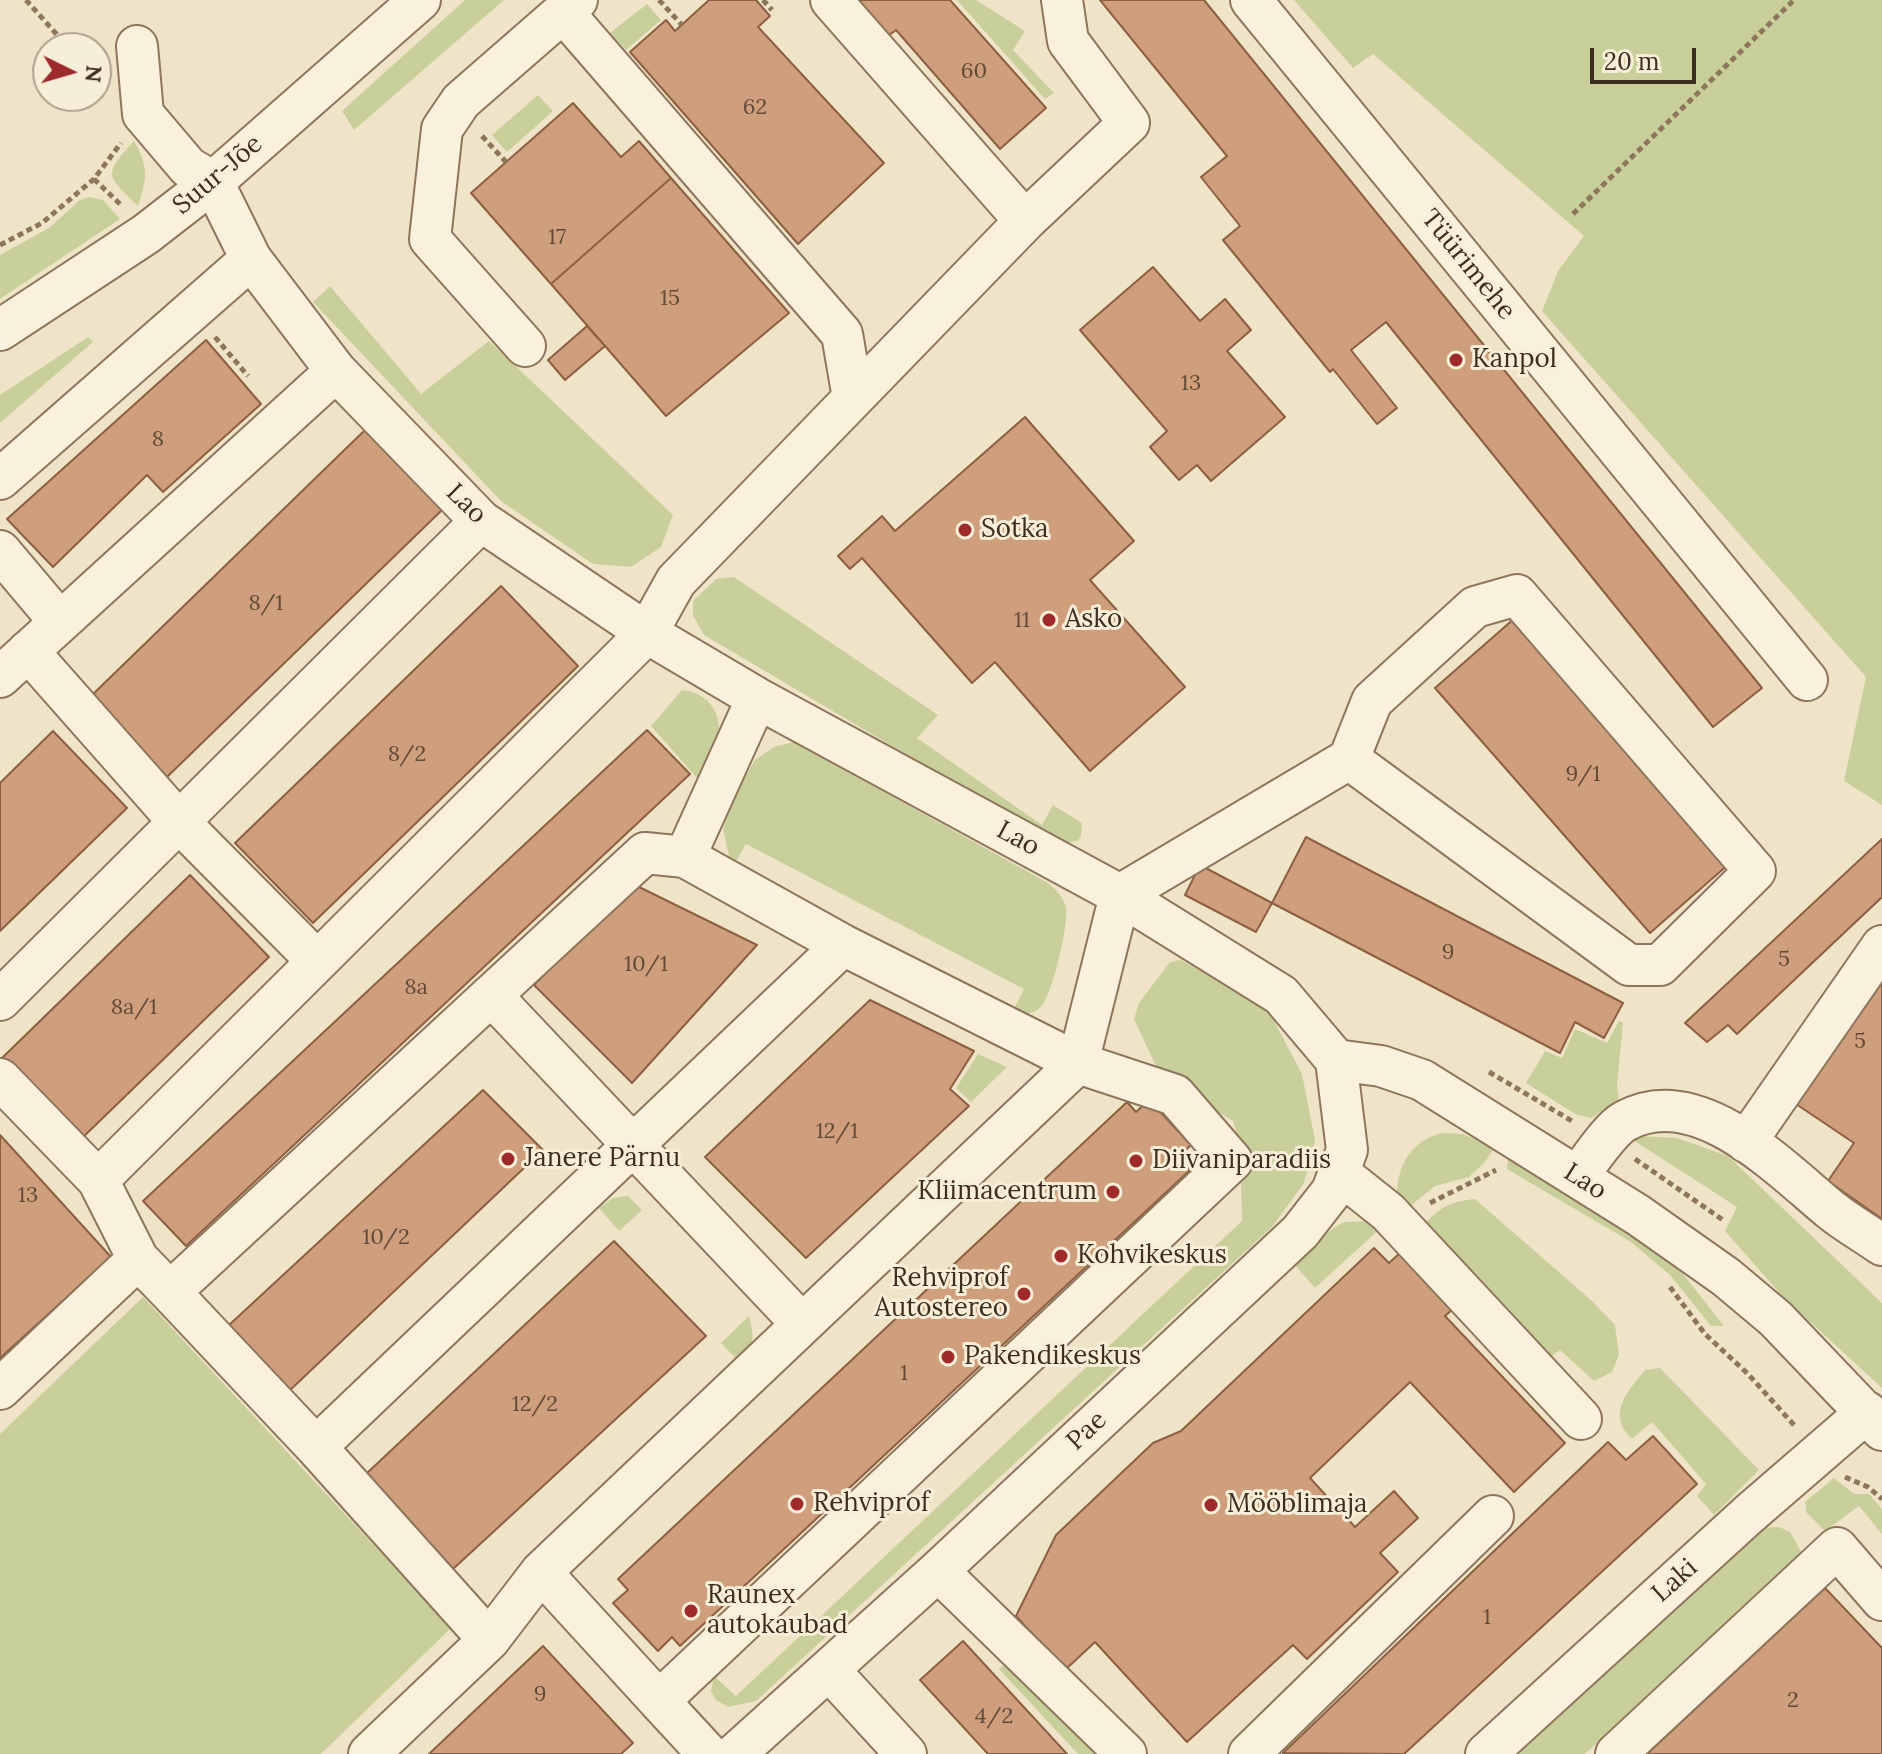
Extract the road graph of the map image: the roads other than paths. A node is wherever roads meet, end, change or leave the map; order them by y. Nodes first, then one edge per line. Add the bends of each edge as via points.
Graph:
1 (831, 0) edge
2 (1062, 0) edge
3 (1251, 0) edge
4 (412, 2) edge
5 (570, 6) edge
6 (137, 46) dead end
7 (213, 182) junction
8 (1025, 221) junction
9 (251, 259) junction
10 (0, 330) edge
11 (525, 346) dead end
12 (336, 371) junction
13 (853, 398) junction
14 (0, 479) edge
15 (481, 521) junction
16 (0, 551) edge
17 (60, 622) junction
18 (647, 633) junction
19 (14, 664) edge
20 (1807, 680) dead end
21 (757, 698) junction
22 (1349, 759) junction
23 (179, 822) junction
24 (685, 857) junction
25 (1120, 895) junction
26 (843, 945) junction
27 (1882, 946) edge
28 (317, 961) junction
29 (491, 995) junction
30 (0, 1000) edge
31 (1336, 1060) junction
32 (1078, 1063) junction
33 (0, 1079) edge
34 (1746, 1142) junction
35 (632, 1144) junction
36 (1339, 1173) junction
37 (1577, 1177) junction
38 (98, 1180) junction
39 (1882, 1245) edge
40 (138, 1259) junction
41 (170, 1292) junction
42 (802, 1324) junction
43 (0, 1389) edge
44 (1581, 1419) dead end
45 (1874, 1421) edge
46 (316, 1447) junction
47 (1493, 1516) dead end
48 (938, 1571) junction
49 (541, 1572) junction
50 (1882, 1600) edge
51 (489, 1640) junction
52 (829, 1670) junction
53 (659, 1701) junction
54 (369, 1754) edge
55 (708, 1754) edge
56 (735, 1754) edge
57 (906, 1754) edge
58 (1126, 1754) edge
59 (1249, 1754) edge
60 (1486, 1754) edge
61 (1616, 1754) edge

1 - 8 street
2 - 8 street via 1068,41 1129,123
3 - 20 street, Tüürimehe
4 - 7 street, Suur-Jõe
5 - 11 street via 461,101 442,129 430,239
5 - 13 street via 842,334
6 - 7 street via 143,114 188,167
7 - 9 street, Lao
7 - 10 street, Suur-Jõe via 146,234
8 - 13 street
9 - 12 street, Lao
9 - 14 street
12 - 15 street, Lao
12 - 17 street
13 - 18 street via 676,581
15 - 18 street, Lao
15 - 23 street
16 - 17 street
17 - 19 street
18 - 21 street, Lao
18 - 28 street
19 - 23 street
21 - 24 street
21 - 25 street, Lao
22 - 22 street via 1629,965 1660,965 1755,871 1517,595 1475,607 1372,701
22 - 25 street
23 - 28 street
23 - 30 street
24 - 26 street
24 - 29 street via 645,853
25 - 31 street, Lao via 1281,995
25 - 32 street
26 - 32 street
26 - 35 street
27 - 34 street
28 - 38 street
29 - 35 street
29 - 41 street
31 - 36 street, Pae via 1347,1150
31 - 37 street, Lao via 1381,1066 1422,1080
32 - 42 street
32 - 53 street via 1175,1095 1232,1161
33 - 38 street
34 - 37 street via 1692,1113 1645,1112 1621,1123
34 - 39 street
35 - 42 street
35 - 46 street
36 - 44 street via 1388,1212
36 - 48 street, Pae via 1332,1191 1300,1232
37 - 45 street, Lao via 1726,1277 1776,1319
38 - 40 street
40 - 41 street
40 - 43 street
41 - 46 street
42 - 49 street
45 - 60 street, Laki via 1820,1454 1749,1514
46 - 51 street
47 - 59 street
48 - 52 street, Pae
48 - 58 street
49 - 51 street
49 - 53 street
50 - 61 street via 1837,1548
51 - 54 street
52 - 56 street, Pae
52 - 57 street
53 - 55 street

